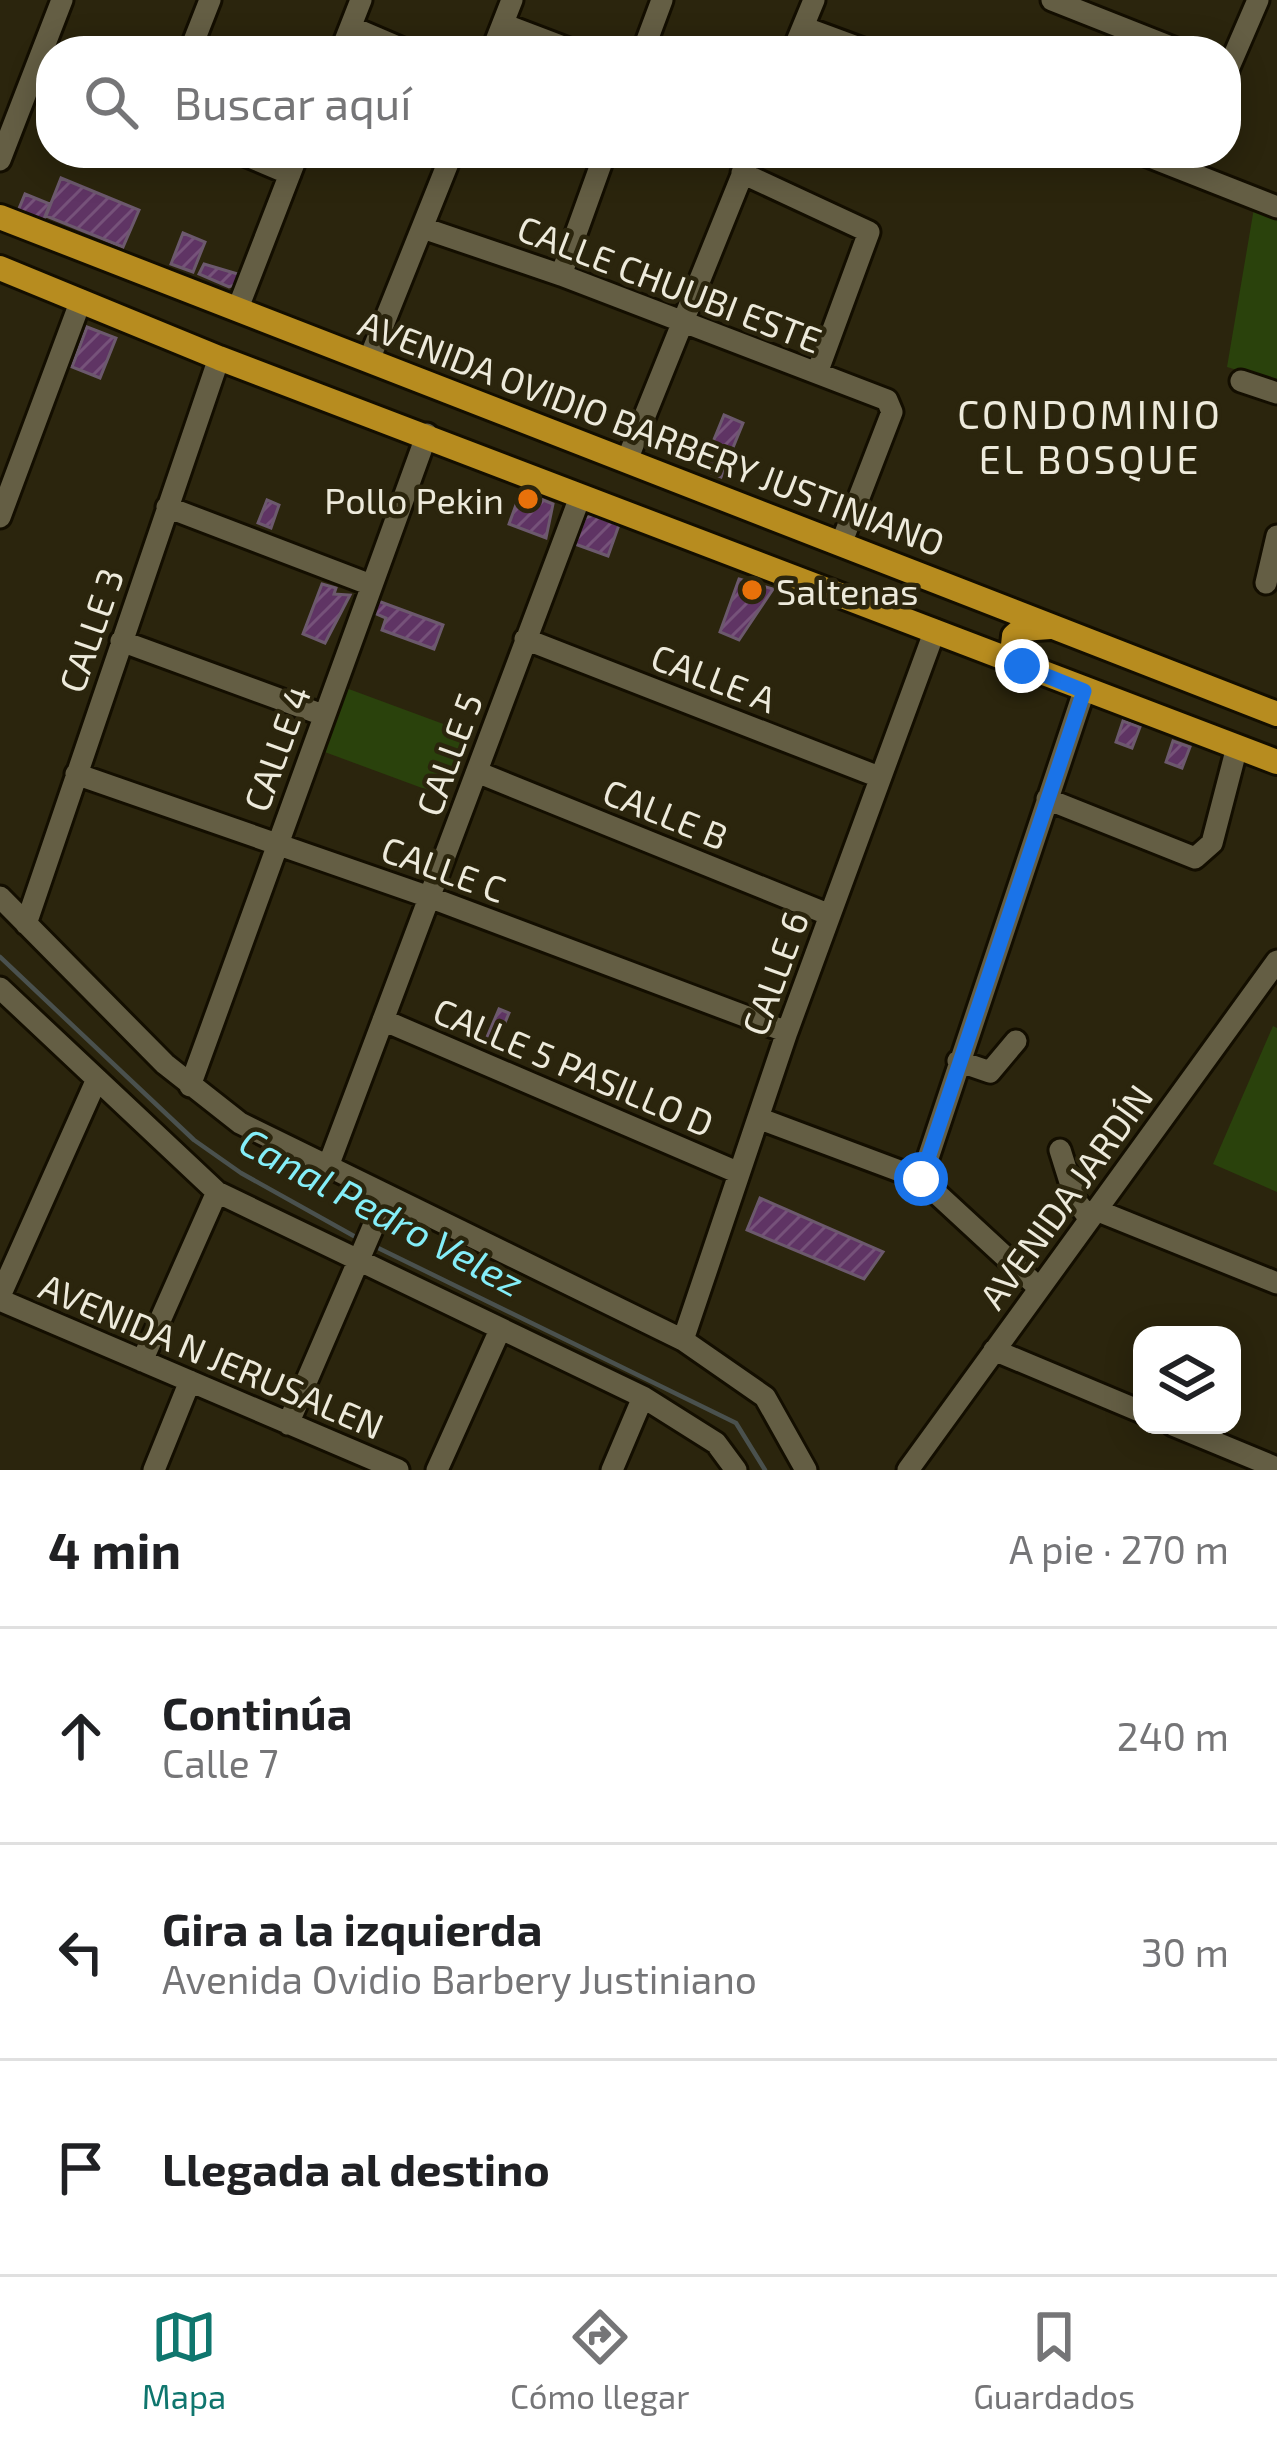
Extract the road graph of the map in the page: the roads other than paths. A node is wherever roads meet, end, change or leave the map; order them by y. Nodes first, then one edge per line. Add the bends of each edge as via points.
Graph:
1 (62, 0) edge
2 (361, 0) edge
3 (512, 0) edge
4 (662, 0) edge
5 (814, 0) edge
6 (1052, 0) edge
7 (1258, 0) edge
8 (206, 1) edge
9 (503, 24) junction
10 (803, 26) junction
11 (351, 27) junction
12 (53, 36) edge
13 (195, 36) edge
14 (347, 36) edge
15 (372, 36) edge
16 (499, 36) edge
17 (535, 36) edge
18 (649, 36) edge
19 (799, 36) edge
20 (829, 36) edge
21 (1143, 36) edge
22 (1241, 39) edge
23 (36, 87) edge
24 (0, 160) edge
25 (292, 168) edge
26 (446, 168) edge
27 (600, 168) edge
28 (744, 168) edge
29 (755, 168) edge
30 (1207, 168) edge
31 (1277, 207) edge
32 (0, 217) edge
33 (28, 228) junction
34 (423, 228) junction
35 (0, 232) edge
36 (0, 268) edge
37 (561, 275) junction
38 (81, 300) junction
39 (238, 308) junction
40 (685, 322) junction
41 (219, 358) junction
42 (369, 360) junction
43 (817, 373) junction
44 (1241, 381) dead end
45 (1277, 393) edge
46 (428, 434) junction
47 (627, 460) junction
48 (580, 497) junction
49 (167, 507) junction
50 (0, 517) edge
51 (1277, 536) edge
52 (841, 544) junction
53 (1266, 583) dead end
54 (371, 586) junction
55 (998, 606) junction
56 (1053, 627) junction
57 (935, 630) junction
58 (525, 639) junction
59 (122, 640) junction
60 (977, 646) junction
61 (1022, 666) junction
62 (1084, 691) junction
63 (1277, 714) edge
64 (323, 715) junction
65 (1237, 747) junction
66 (1277, 762) edge
67 (477, 772) junction
68 (76, 774) junction
69 (879, 777) junction
70 (1048, 799) junction
71 (276, 843) junction
72 (0, 897) edge
73 (429, 897) junction
74 (830, 915) junction
75 (26, 924) junction
76 (1277, 962) edge
77 (0, 988) edge
78 (383, 1020) junction
79 (787, 1032) junction
80 (1016, 1041) dead end
81 (958, 1061) junction
82 (97, 1079) junction
83 (190, 1086) junction
84 (758, 1118) junction
85 (1060, 1150) dead end
86 (327, 1169) junction
87 (739, 1173) junction
88 (921, 1179) junction
89 (217, 1192) junction
90 (380, 1208) junction
91 (1093, 1214) junction
92 (360, 1251) junction
93 (1277, 1283) edge
94 (1039, 1288) junction
95 (0, 1298) edge
96 (499, 1332) junction
97 (683, 1340) junction
98 (994, 1350) junction
99 (142, 1361) junction
100 (190, 1381) junction
101 (643, 1397) junction
102 (1133, 1408) edge
103 (288, 1424) junction
104 (1196, 1434) edge
105 (1277, 1468) edge
106 (154, 1470) edge
107 (398, 1470) edge
108 (437, 1470) edge
109 (612, 1470) edge
110 (736, 1470) edge
111 (806, 1470) edge
112 (908, 1470) edge

1 - 12 street
2 - 11 street
3 - 9 street
4 - 18 street
5 - 10 street
6 - 21 street
7 - 22 street
8 - 13 street
9 - 16 street
9 - 17 street
10 - 19 street
10 - 20 street
11 - 14 street
11 - 15 street
23 - 24 street
25 - 39 street
26 - 34 street
27 - 37 street
28 - 40 street
29 - 43 street via 868,232
30 - 31 street
32 - 33 main road, AVENIDA OVIDIO BARBERY JUSTINIANO
33 - 35 main road
33 - 39 main road, AVENIDA OVIDIO BARBERY JUSTINIANO
34 - 37 street, CALLE CHUUBI ESTE
34 - 42 street
36 - 38 main road
37 - 40 street, CALLE CHUUBI ESTE
38 - 41 main road
38 - 50 street
39 - 42 main road, AVENIDA OVIDIO BARBERY JUSTINIANO
40 - 43 street, CALLE CHUUBI ESTE
40 - 47 street
41 - 46 main road
41 - 49 street, CALLE 3
42 - 47 main road, AVENIDA OVIDIO BARBERY JUSTINIANO
43 - 52 street, CALLE CHUUBI ESTE via 890,405
44 - 45 street
46 - 48 main road
46 - 54 street, CALLE 4
47 - 52 main road, AVENIDA OVIDIO BARBERY JUSTINIANO
48 - 57 main road
48 - 58 street, CALLE 5
49 - 54 street
49 - 59 street, CALLE 3
51 - 53 street
52 - 55 main road, AVENIDA OVIDIO BARBERY JUSTINIANO
54 - 64 street, CALLE 4
55 - 56 main road, AVENIDA OVIDIO BARBERY JUSTINIANO
55 - 60 main road via 1006,632
56 - 61 main road via 1013,636 1012,655
56 - 63 main road, AVENIDA OVIDIO BARBERY JUSTINIANO
57 - 60 main road
57 - 69 street, CALLE 6
58 - 67 street, CALLE 5
58 - 69 street, CALLE A
59 - 64 street
59 - 68 street, CALLE 3
60 - 61 main road
61 - 62 main road
62 - 65 main road
62 - 70 street
64 - 71 street, CALLE 4
65 - 66 main road
65 - 70 street via 1212,843 1195,858
67 - 73 street, CALLE 5
67 - 74 street, CALLE B
68 - 71 street, CALLE C
68 - 75 street, CALLE 3
69 - 74 street, CALLE 6
70 - 81 street
71 - 73 street, CALLE C
71 - 83 street, CALLE 4
72 - 75 street
73 - 78 street, CALLE 5
73 - 79 street, CALLE C
74 - 79 street, CALLE 6
75 - 83 street
76 - 91 street, AVENIDA JARDÍN
77 - 82 street
78 - 86 street, CALLE 5
78 - 87 street, CALLE 5 PASILLO D
79 - 84 street, CALLE 6
80 - 81 street via 990,1072
81 - 88 street
82 - 89 street
82 - 95 street
83 - 86 street via 240,1124
84 - 87 street, CALLE 6
84 - 88 street
85 - 91 street via 1076,1202
86 - 90 street
87 - 97 street, CALLE 6
88 - 94 street
89 - 92 street
89 - 99 street
90 - 92 street
90 - 97 street
91 - 93 street
91 - 94 street, AVENIDA JARDÍN
92 - 96 street
92 - 103 street
94 - 98 street, AVENIDA JARDÍN
95 - 99 street, AVENIDA N JERUSALEN
96 - 101 street
96 - 108 street
97 - 111 street via 765,1397
98 - 102 street
98 - 112 street, AVENIDA JARDÍN
99 - 100 street, AVENIDA N JERUSALEN
100 - 103 street, AVENIDA N JERUSALEN
100 - 106 street
101 - 109 street
101 - 110 street via 716,1443
103 - 107 street, AVENIDA N JERUSALEN
104 - 105 street

